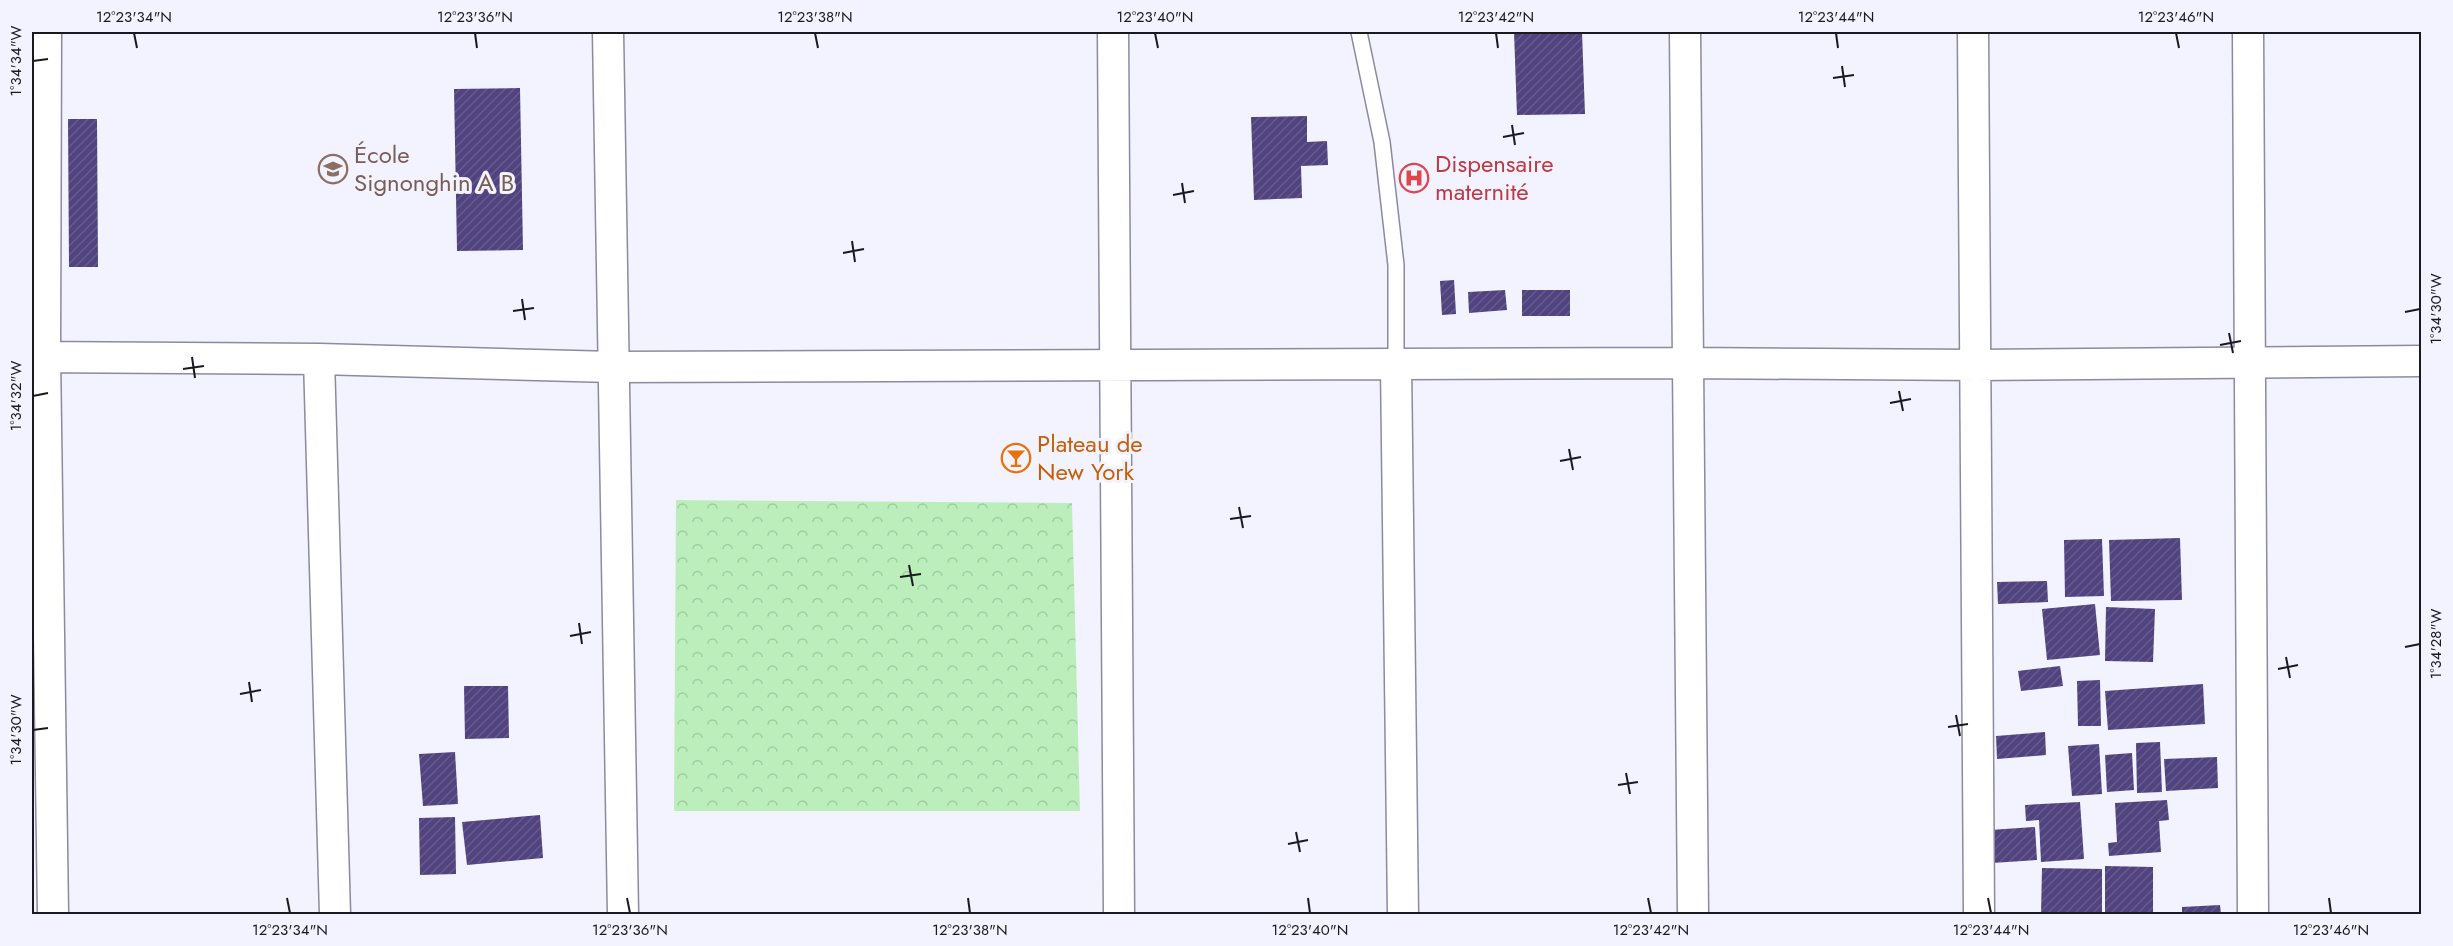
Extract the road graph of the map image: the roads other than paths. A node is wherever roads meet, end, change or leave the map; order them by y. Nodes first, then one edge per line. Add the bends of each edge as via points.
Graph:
1 (46, 32) edge
2 (608, 32) edge
3 (1113, 32) edge
4 (1359, 32) edge
5 (1685, 32) edge
6 (1973, 32) edge
7 (2248, 32) edge
8 (38, 356) edge
9 (320, 359) junction
10 (2421, 361) edge
11 (1688, 363) junction
12 (2250, 363) junction
13 (1115, 364) junction
14 (1396, 365) junction
15 (1976, 365) junction
16 (612, 367) junction
17 (53, 915) edge
18 (335, 915) edge
19 (623, 915) edge
20 (1119, 915) edge
21 (1403, 915) edge
22 (1693, 915) edge
23 (1980, 915) edge
24 (2253, 915) edge

1 - 8 street
2 - 16 street
3 - 13 street
4 - 14 lane via 1382,142 1394,254
5 - 11 street
6 - 15 street
7 - 12 street
8 - 9 street
8 - 17 street
9 - 16 street
9 - 18 street
10 - 12 street
11 - 14 street
11 - 15 street
11 - 22 street
12 - 15 street
12 - 24 street
13 - 14 street
13 - 16 street
13 - 20 street
14 - 21 street
15 - 23 street
16 - 19 street

